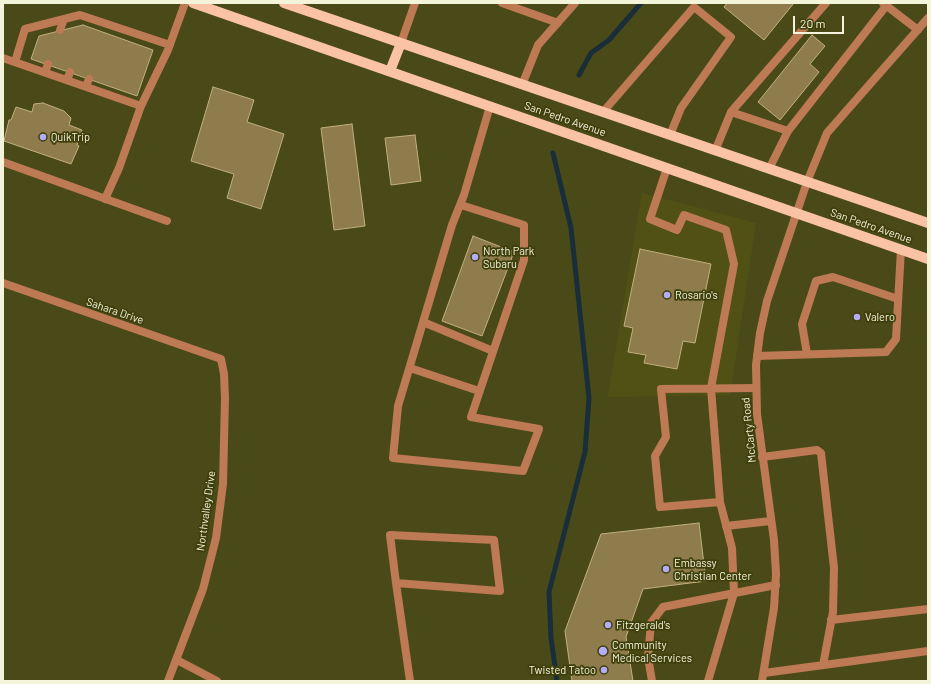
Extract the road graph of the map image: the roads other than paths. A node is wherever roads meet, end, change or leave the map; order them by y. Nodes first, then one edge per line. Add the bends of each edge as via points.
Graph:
1 (185, 3) edge
2 (193, 3) edge
3 (284, 3) edge
4 (415, 3) edge
5 (502, 3) edge
6 (575, 3) edge
7 (826, 3) edge
8 (885, 4) edge
9 (928, 18) edge
10 (64, 19) junction
11 (558, 23) junction
12 (107, 24) junction
13 (60, 30) dead end
14 (918, 30) junction
15 (104, 32) dead end
16 (133, 33) junction
17 (130, 41) dead end
18 (401, 43) junction
19 (170, 45) junction
20 (3, 58) edge
21 (15, 62) junction
22 (390, 71) junction
23 (522, 85) junction
24 (141, 106) junction
25 (490, 106) junction
26 (603, 112) junction
27 (731, 112) junction
28 (788, 131) junction
29 (670, 135) junction
30 (715, 151) junction
31 (3, 162) edge
32 (667, 168) junction
33 (769, 169) junction
34 (807, 182) junction
35 (105, 199) junction
36 (461, 205) junction
37 (796, 213) junction
38 (167, 221) dead end
39 (928, 223) edge
40 (901, 249) junction
41 (928, 259) edge
42 (3, 283) edge
43 (898, 299) junction
44 (423, 322) junction
45 (494, 350) junction
46 (807, 354) junction
47 (757, 356) junction
48 (220, 359) joint
49 (410, 368) junction
50 (711, 388) junction
51 (756, 388) junction
52 (479, 391) junction
53 (762, 457) junction
54 (720, 502) junction
55 (771, 521) junction
56 (726, 526) junction
57 (396, 583) junction
58 (776, 585) junction
59 (734, 593) junction
60 (928, 609) edge
61 (832, 620) junction
62 (928, 651) edge
63 (177, 660) junction
64 (822, 665) junction
65 (763, 677) edge
66 (168, 681) edge
67 (217, 681) edge
68 (410, 681) edge
69 (652, 681) edge
70 (708, 681) edge

1 - 19 street
2 - 22 main road, San Pedro Avenue
3 - 18 main road, San Pedro Avenue
4 - 18 street
5 - 11 street
6 - 11 street
7 - 27 street
8 - 14 street
8 - 28 street
9 - 14 street, McCarty Road
10 - 12 street via 80,15 90,23
10 - 13 street
10 - 21 street via 25,28
11 - 23 street via 538,45
12 - 15 street
12 - 16 street
14 - 34 street, McCarty Road via 827,133
16 - 17 street
16 - 19 street
18 - 22 main road
18 - 23 main road, San Pedro Avenue
19 - 24 street
20 - 21 street
21 - 24 street via 47,68 113,91
22 - 25 main road, San Pedro Avenue
23 - 26 main road, San Pedro Avenue
24 - 35 street
25 - 32 main road, San Pedro Avenue
25 - 36 street
26 - 29 main road, San Pedro Avenue
26 - 29 street via 694,7 731,37 681,108
27 - 28 street
27 - 30 street
28 - 33 street
29 - 30 main road, San Pedro Avenue
30 - 33 main road, San Pedro Avenue
31 - 35 street
32 - 37 main road, San Pedro Avenue
32 - 50 street via 650,219 677,230 684,215 726,230 734,264
33 - 34 main road, San Pedro Avenue
34 - 37 street, McCarty Road
34 - 39 main road, San Pedro Avenue
35 - 38 street
36 - 44 street via 452,225
36 - 45 street via 524,225 524,260
37 - 40 main road, San Pedro Avenue
37 - 47 street, McCarty Road via 767,301
40 - 41 main road, San Pedro Avenue
40 - 43 street
42 - 48 street, Sahara Drive
43 - 46 street via 896,339 886,352
43 - 46 street via 832,277 816,281 802,324
44 - 45 street
44 - 49 street
45 - 52 street
46 - 47 street
47 - 51 street, McCarty Road
48 - 63 street, Northvalley Drive via 224,374 225,398 223,484 217,530 203,589
49 - 52 street
49 - 52 street via 398,406 393,458 523,471 539,429 471,417
50 - 51 street
50 - 54 street
50 - 54 street via 661,389 666,437 654,456 660,507
51 - 53 street, McCarty Road
53 - 55 street, McCarty Road
53 - 61 street via 817,450 821,453 834,568
54 - 56 street
55 - 56 street
55 - 58 street, McCarty Road
56 - 59 street via 732,548
57 - 57 street via 500,591 494,540 390,535
57 - 68 street
58 - 59 street
58 - 65 street, McCarty Road
59 - 69 street via 663,607 651,623 648,657
59 - 70 street
60 - 61 street
61 - 64 street
62 - 64 street
63 - 66 street, Northvalley Drive
63 - 67 street
64 - 65 street

